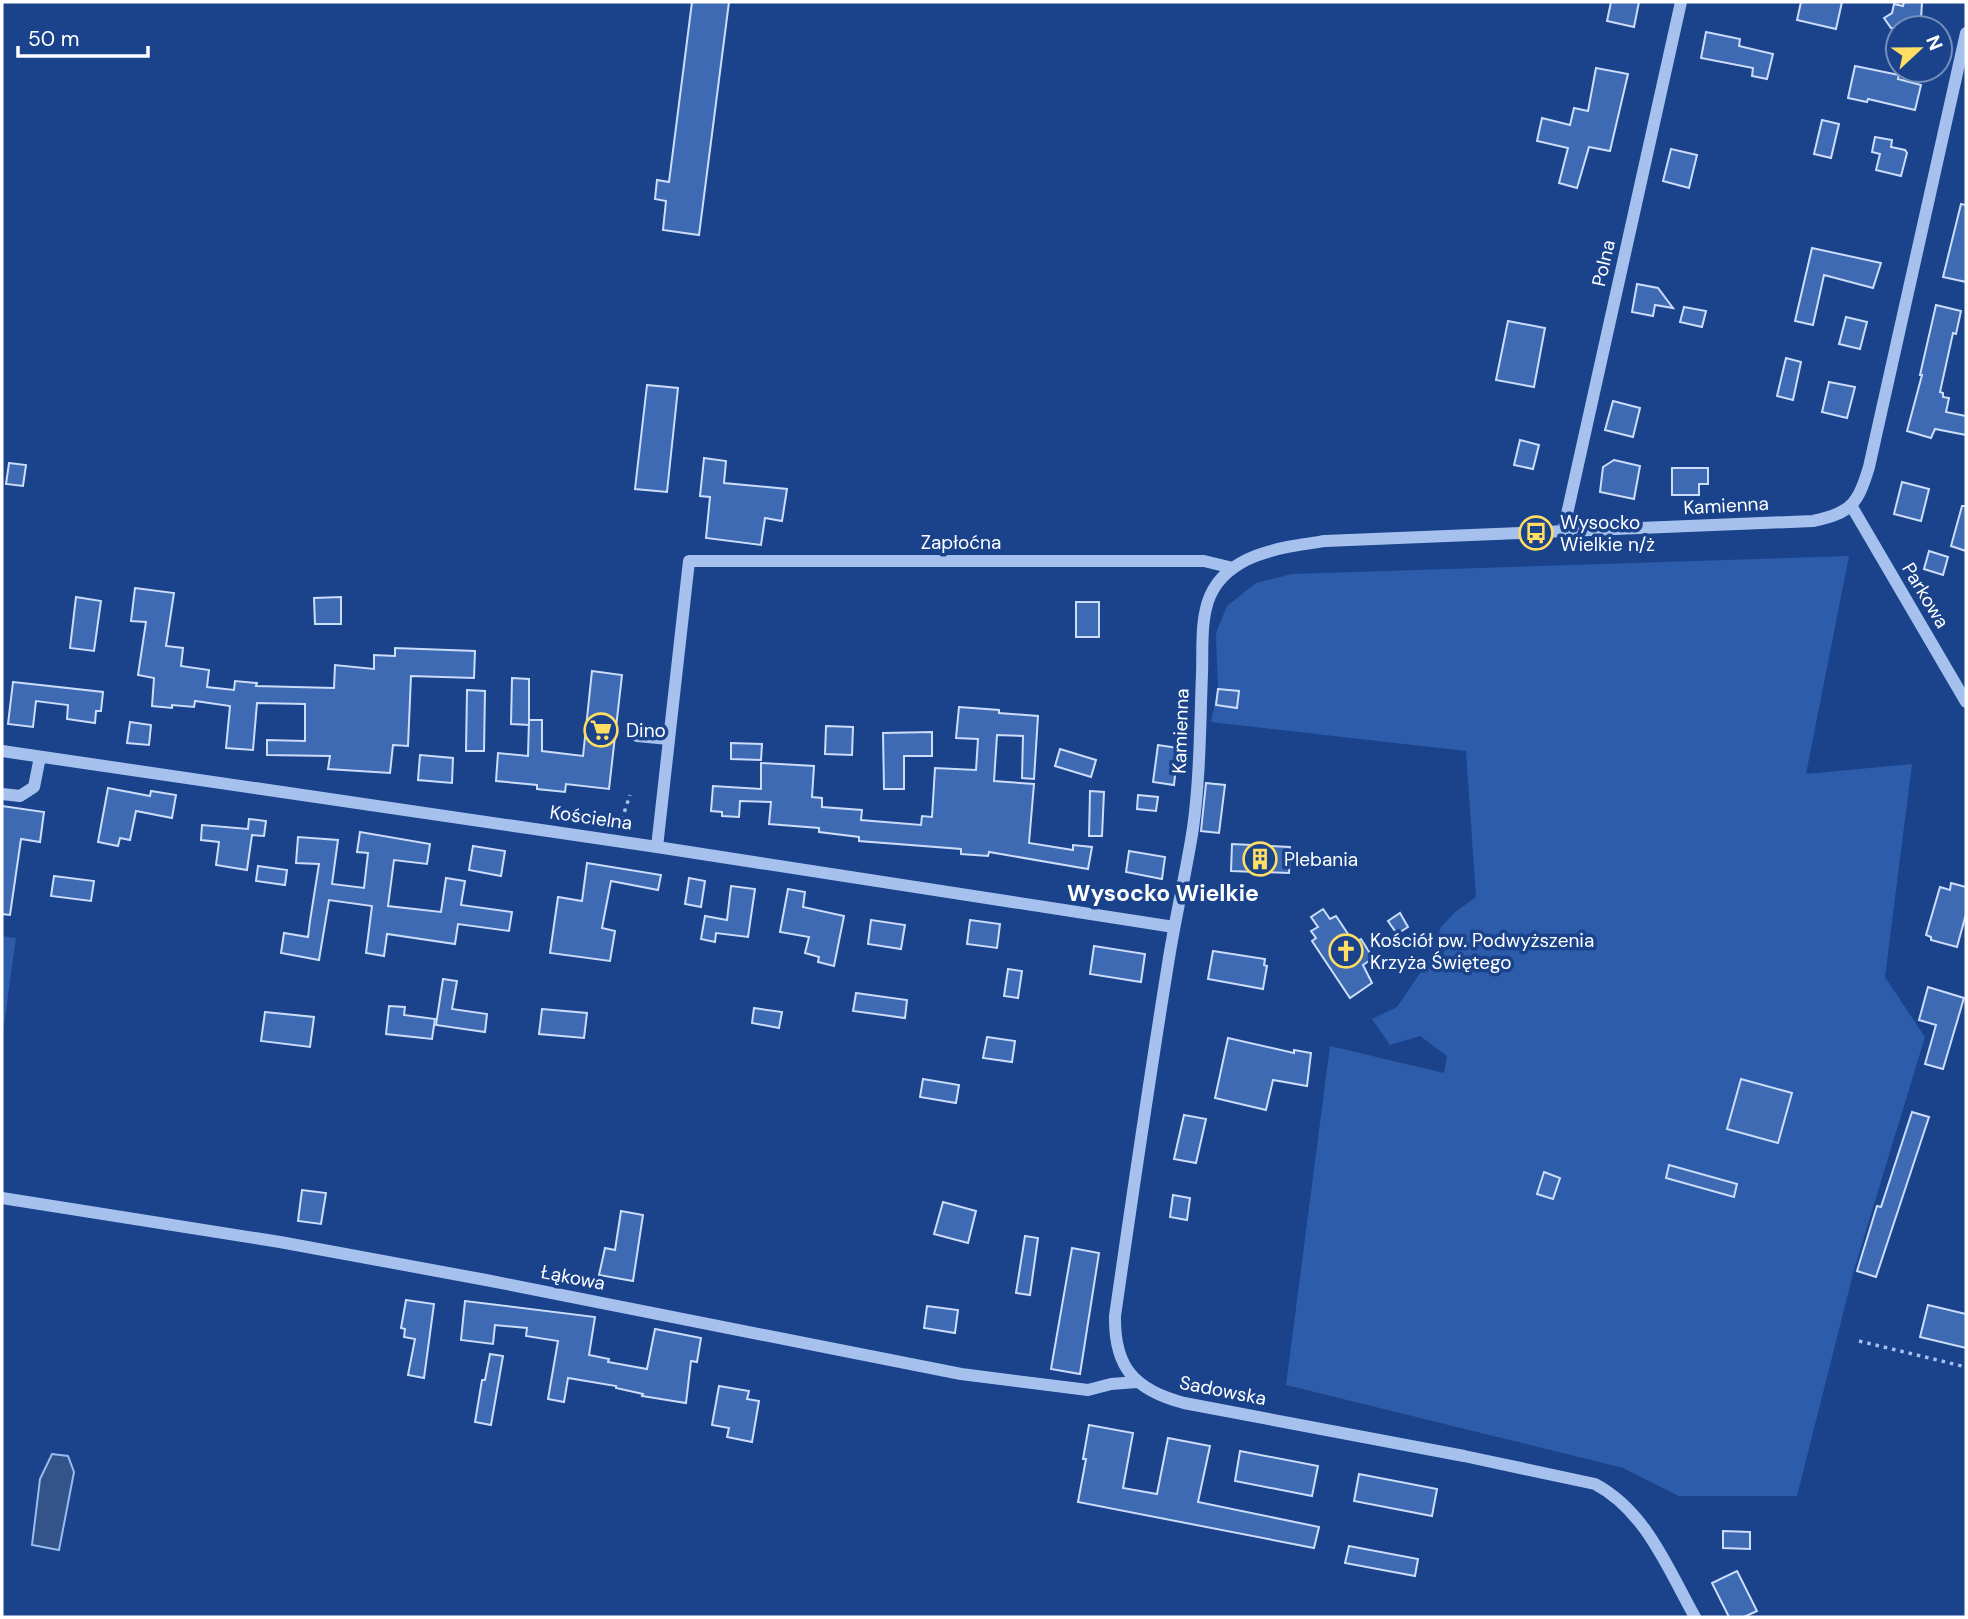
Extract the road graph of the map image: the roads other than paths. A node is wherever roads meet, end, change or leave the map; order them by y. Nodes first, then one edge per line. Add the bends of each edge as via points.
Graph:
1 (1681, 2) edge
2 (1966, 33) edge
3 (1852, 507) junction
4 (1563, 532) junction
5 (1233, 568) junction
6 (1966, 702) edge
7 (637, 736) dead end
8 (669, 739) junction
9 (2, 751) edge
10 (40, 757) junction
11 (2, 794) edge
12 (657, 846) junction
13 (1174, 927) junction
14 (2, 1198) edge
15 (1137, 1382) junction
16 (1695, 1617) edge

1 - 4 street, Polna
2 - 3 street via 1869,467
3 - 4 street, Kamienna via 1813,521
3 - 6 street, Parkowa
4 - 5 street, Kamienna via 1325,541 1273,550
5 - 8 street, Zapłoćna via 1204,561 689,561
5 - 13 street, Kamienna via 1210,596 1203,624 1196,801
7 - 8 street
8 - 12 street
9 - 10 street, Kościelna
10 - 11 street via 34,786 20,796
10 - 12 street, Kościelna
12 - 13 street, Kościelna
13 - 15 street via 1115,1316 1118,1349
14 - 15 street, Łąkowa via 280,1242 961,1374 1088,1390
15 - 16 street, Sadowska via 1184,1403 1595,1484 1628,1507 1641,1524

